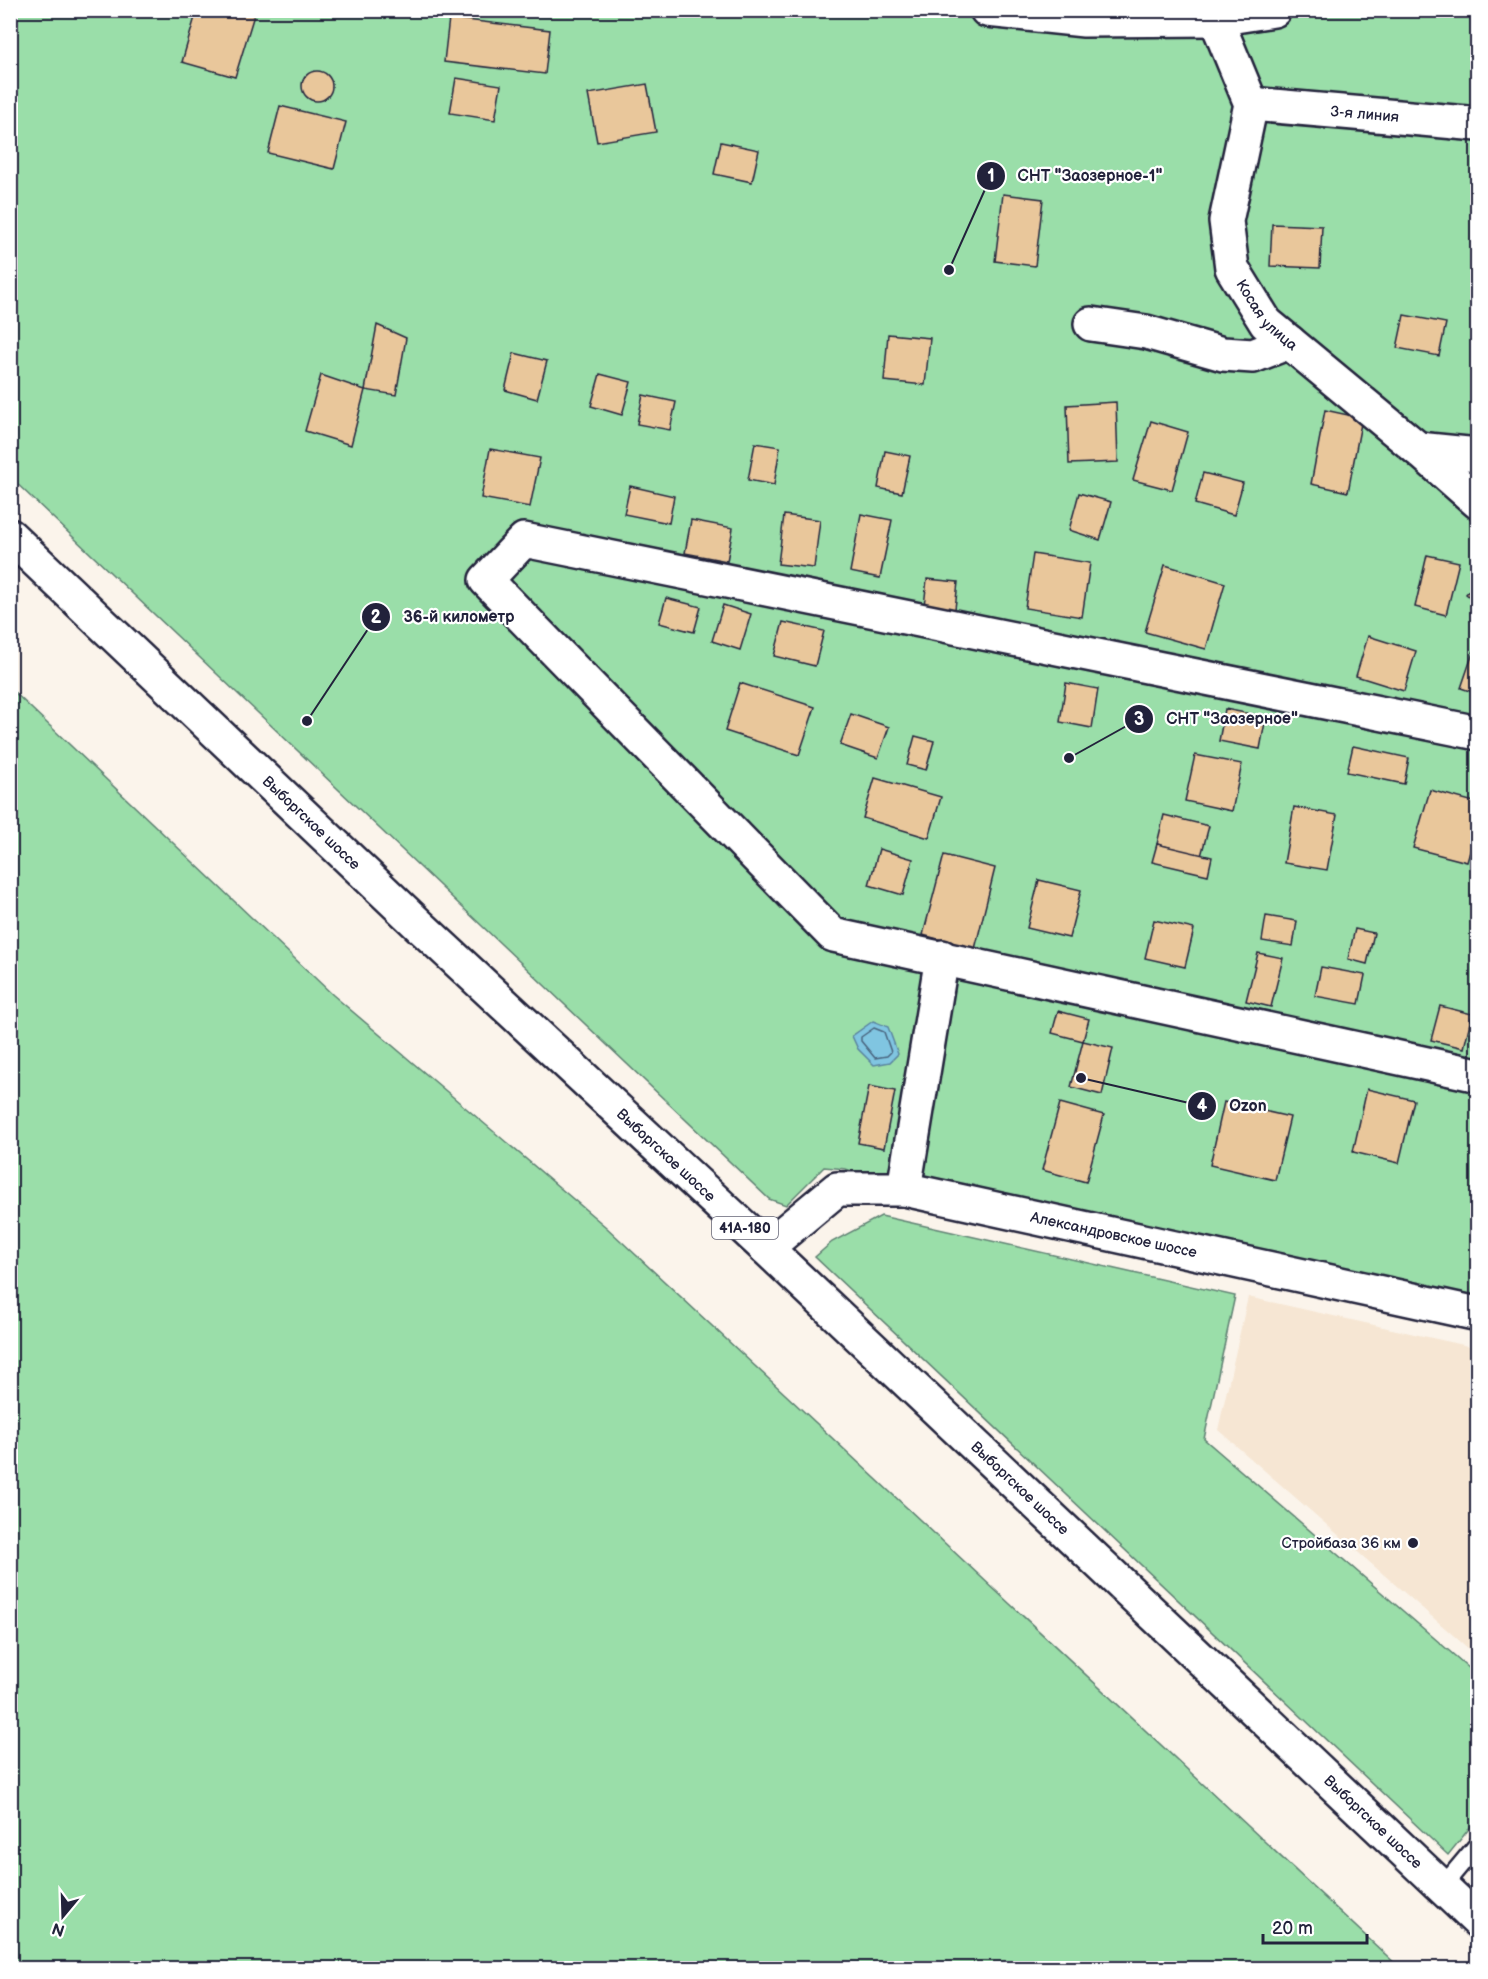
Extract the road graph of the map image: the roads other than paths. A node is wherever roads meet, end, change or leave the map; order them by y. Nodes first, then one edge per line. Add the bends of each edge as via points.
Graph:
1 (987, 10) edge
2 (1274, 10) edge
3 (1084, 15) edge
4 (1216, 19) junction
5 (1251, 104) junction
6 (1478, 124) edge
7 (1091, 324) dead end
8 (1289, 342) junction
9 (1418, 449) junction
10 (1478, 455) edge
11 (1478, 502) edge
12 (10, 536) edge
13 (1478, 733) edge
14 (942, 957) junction
15 (1478, 1075) edge
16 (904, 1189) junction
17 (766, 1248) junction
18 (1478, 1314) edge
19 (1478, 1844) edge
20 (1442, 1887) junction
21 (1478, 1921) edge

1 - 3 street
2 - 4 street
3 - 4 street
4 - 5 street
5 - 6 street, 3-я линия
5 - 8 street, Косая улица via 1226,221 1232,268 1266,323
7 - 8 street via 1146,332 1223,354 1253,356
8 - 9 street, Косая улица
9 - 10 street
9 - 11 street, Косая улица
12 - 17 street, Выборгское шоссе / 41А-180 via 413,920
13 - 14 street via 524,540 486,580 833,935
14 - 15 street
14 - 16 street
16 - 17 street, Александровское шоссе via 837,1189
16 - 18 street, Александровское шоссе
17 - 20 street, Выборгское шоссе / 41А-180
19 - 20 lane
20 - 21 street, Выборгское шоссе / 41А-180

